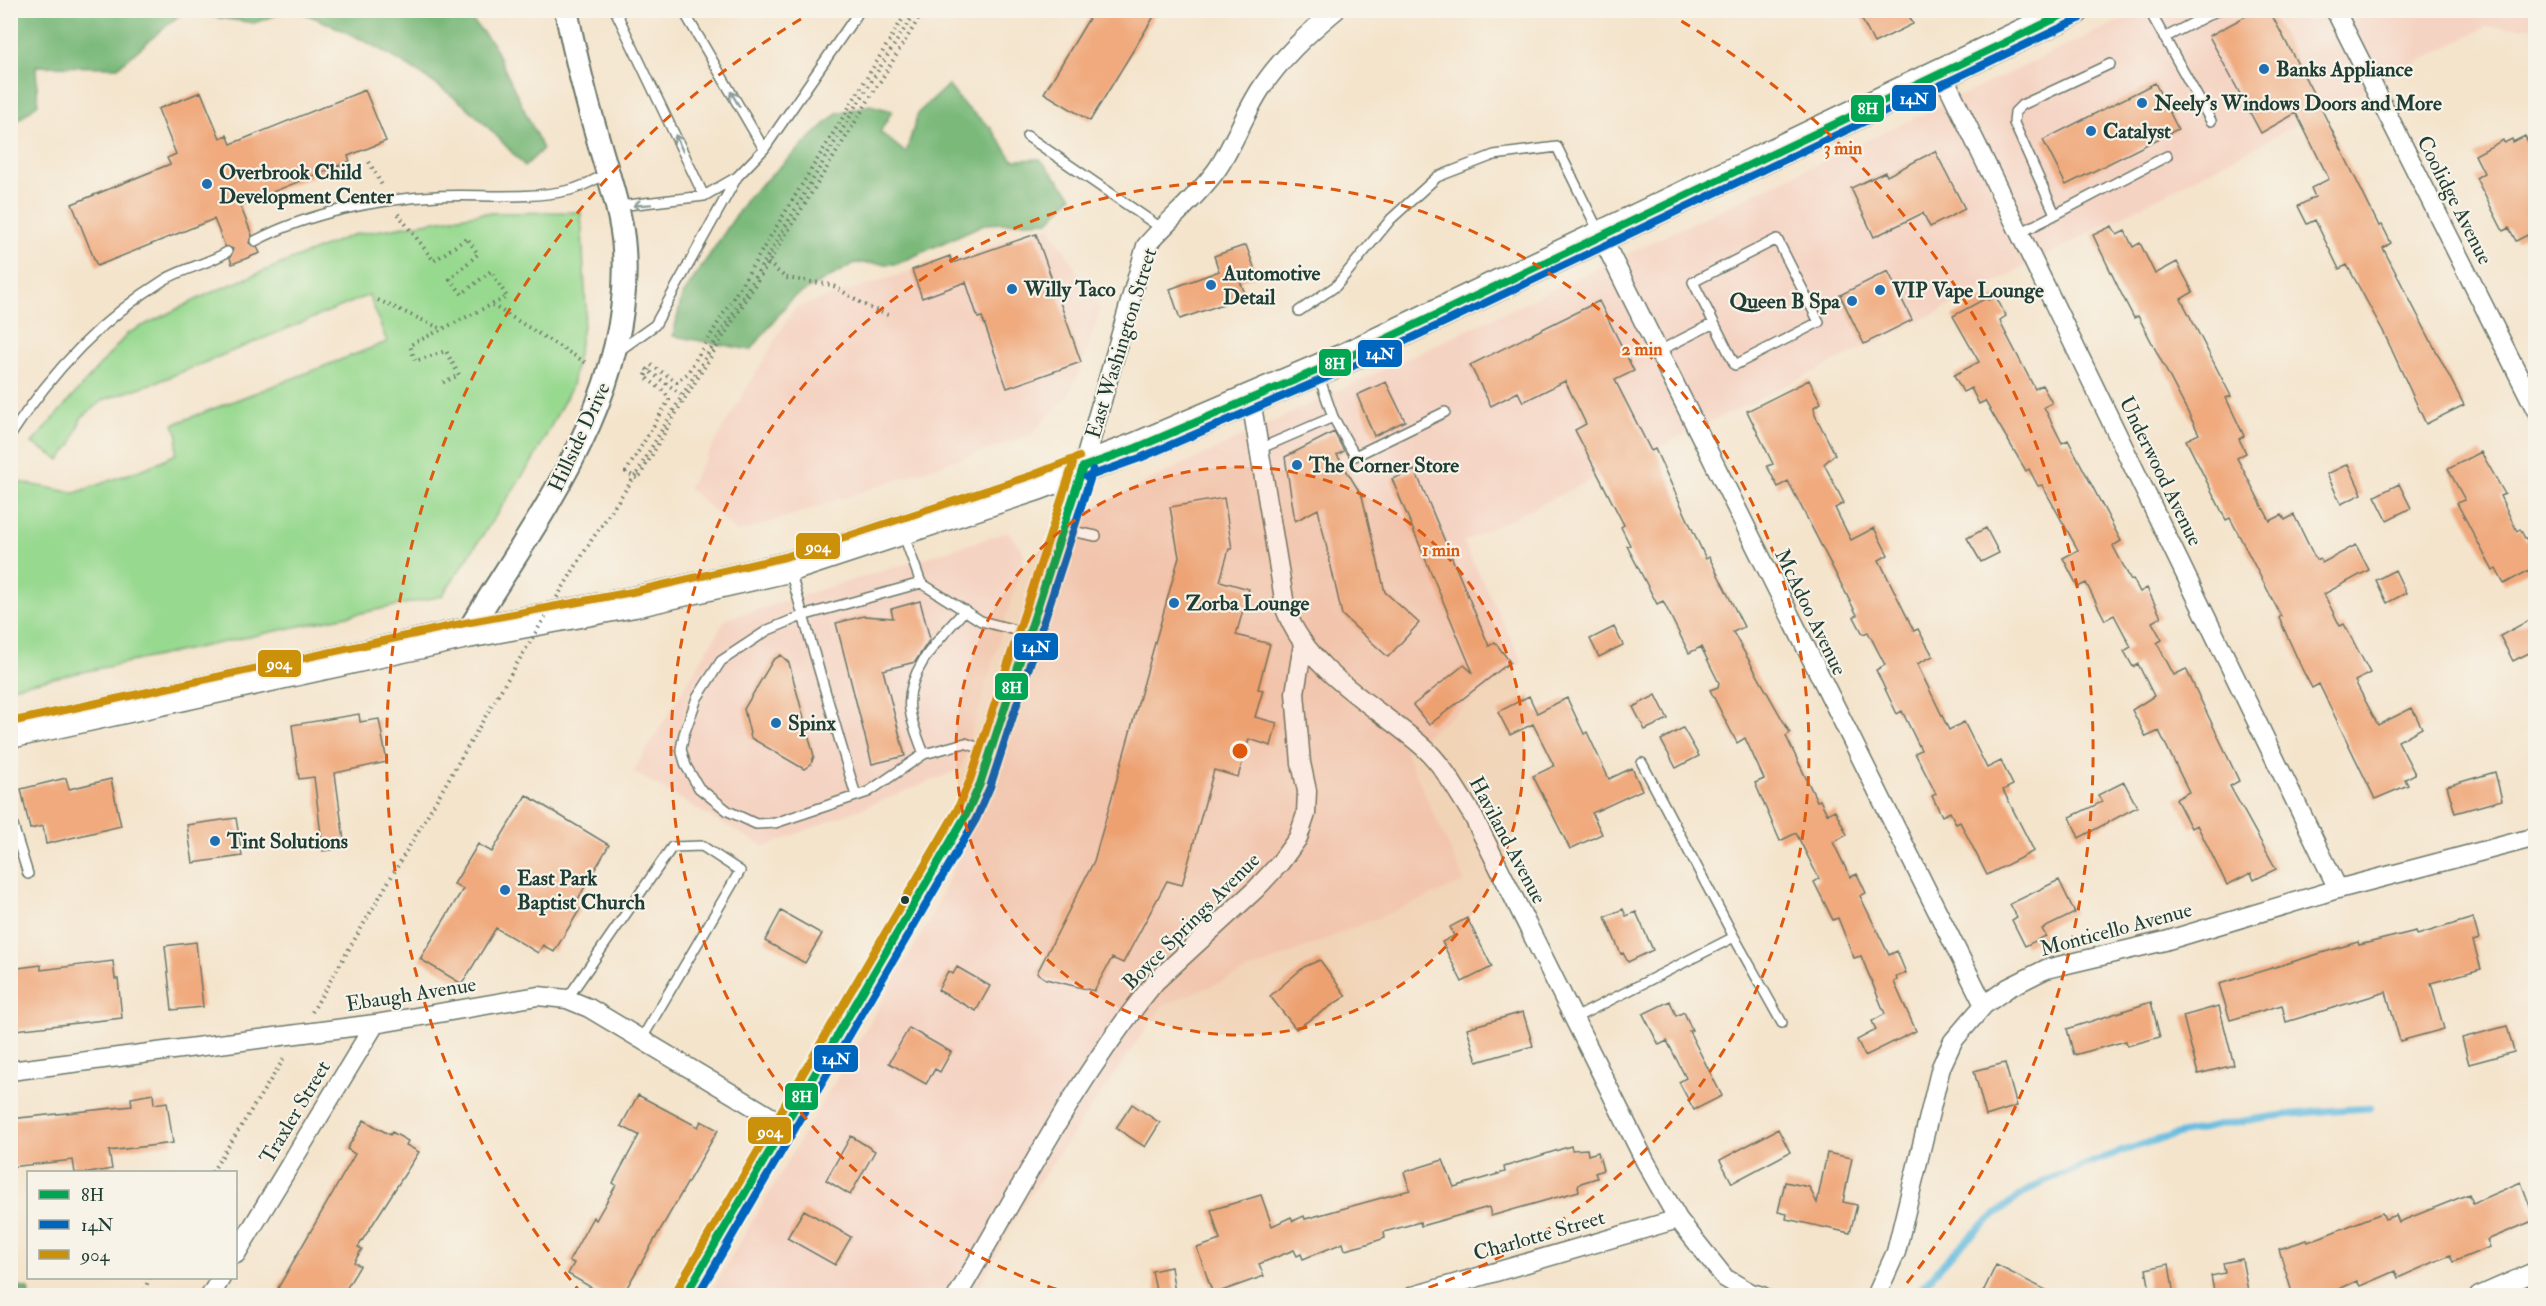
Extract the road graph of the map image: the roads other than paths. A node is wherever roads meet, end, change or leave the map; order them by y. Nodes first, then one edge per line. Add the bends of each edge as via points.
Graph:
1 (566, 10) edge
2 (615, 10) edge
3 (683, 10) edge
4 (860, 10) edge
5 (1336, 10) edge
6 (2074, 10) edge
7 (2149, 10) edge
8 (2218, 10) edge
9 (2335, 10) edge
10 (2164, 38) junction
11 (2110, 64) dead end
12 (1942, 73) junction
13 (2211, 121) dead end
14 (1027, 136) dead end
15 (764, 149) junction
16 (2167, 156) dead end
17 (608, 173) junction
18 (737, 177) junction
19 (704, 196) junction
20 (615, 206) junction
21 (2055, 214) junction
22 (1161, 228) junction
23 (2020, 233) junction
24 (1601, 236) junction
25 (255, 241) dead end
26 (227, 252) dead end
27 (1299, 311) dead end
28 (1714, 323) junction
29 (616, 352) junction
30 (1657, 352) junction
31 (1317, 371) junction
32 (1251, 400) junction
33 (2535, 410) edge
34 (1445, 412) dead end
35 (1334, 417) junction
36 (10, 436) edge
37 (1258, 449) junction
38 (1083, 467) junction
39 (902, 530) junction
40 (1062, 530) junction
41 (1096, 536) dead end
42 (788, 567) junction
43 (921, 583) junction
44 (964, 610) junction
45 (802, 616) junction
46 (467, 633) junction
47 (1031, 634) junction
48 (1303, 644) junction
49 (10, 733) edge
50 (991, 752) junction
51 (924, 754) junction
52 (1642, 763) dead end
53 (856, 796) junction
54 (10, 816) edge
55 (2535, 837) edge
56 (28, 874) dead end
57 (2338, 888) junction
58 (1734, 937) junction
59 (567, 999) junction
60 (1984, 1005) junction
61 (1575, 1018) junction
62 (1782, 1023) dead end
63 (375, 1024) junction
64 (641, 1040) junction
65 (10, 1071) edge
66 (786, 1126) junction
67 (1678, 1219) junction
68 (237, 1252) edge
69 (2535, 1271) edge
70 (220, 1279) edge
71 (2501, 1291) edge
72 (210, 1296) edge
73 (685, 1296) edge
74 (957, 1296) edge
75 (1413, 1296) edge
76 (1762, 1296) edge
77 (1876, 1296) edge
78 (2479, 1296) edge

1 - 17 street, Hillside Drive
19 -> 2 lane
15 -> 3 lane
4 - 15 lane
5 - 22 street, East Washington Street via 1278,64 1219,166
6 - 12 main road
7 - 10 lane
8 - 10 lane
9 - 33 street, Coolidge Avenue
10 - 13 lane
11 - 21 lane via 2022,105 2015,112 2014,123
12 - 23 street, Underwood Avenue
12 - 24 main road
14 - 22 lane
15 - 18 lane
16 - 21 lane
17 - 20 street, Hillside Drive
17 - 25 lane via 570,190 530,195 434,196 333,210
18 - 19 lane
18 - 29 lane via 655,325
19 -> 20 lane
20 - 29 street, Hillside Drive via 624,247 624,296
21 - 23 lane
22 - 38 street, East Washington Street via 1146,246
23 - 57 street, Underwood Avenue
24 - 27 lane via 1557,147 1494,155 1437,177 1391,219 1336,286
24 - 30 street, McAdoo Avenue
24 - 31 main road
26 - 36 lane via 166,279 117,313 57,374
28 - 28 lane via 1735,365 1819,322 1777,239 1693,282
28 - 30 lane
29 - 46 street, Hillside Drive via 593,418 551,497
30 - 60 street, McAdoo Avenue
31 - 32 main road
31 - 35 lane
32 - 37 street, Haviland Avenue
32 - 38 main road
34 - 35 lane via 1354,456
35 - 37 lane
37 - 48 street, Haviland Avenue via 1286,611
38 - 39 main road
38 - 40 street, East Washington Street
39 - 42 main road
39 - 43 lane
40 - 41 lane
40 - 47 street, East Washington Street
42 - 45 lane
42 - 46 main road via 634,602
43 - 44 lane
43 - 45 lane
44 - 47 lane via 981,621
44 - 51 lane via 914,676 910,713
45 - 53 lane
45 - 53 lane via 768,630 721,661 697,698 684,734 681,749 686,766 699,788 728,811 756,824 775,823
46 - 49 main road
47 - 50 street, East Washington Street
48 - 61 street, Haviland Avenue via 1330,672 1424,747 1449,779 1473,816
48 - 74 street, Boyce Springs Avenue via 1295,693 1307,791 1306,814 1298,838 1256,889 1155,982 1142,999 1075,1095
50 - 51 lane via 965,743
50 - 66 street, East Washington Street via 966,815
51 - 53 lane
52 - 58 lane
54 - 56 lane
55 - 57 street, Monticello Avenue
57 - 60 street, Monticello Avenue via 2166,941 2046,969
58 - 61 lane
58 - 62 lane
59 - 63 street, Ebaugh Avenue via 538,996
59 - 64 street, Ebaugh Avenue
59 - 64 lane via 672,847 702,846 740,871
60 - 77 street, Monticello Avenue via 1953,1041 1941,1067 1896,1252
61 - 67 street, Haviland Avenue
63 - 65 street, Ebaugh Avenue
63 - 68 street, Traxler Street
64 - 66 street, Ebaugh Avenue
66 - 73 street, East Washington Street
67 - 75 street, Charlotte Street
67 - 76 street, Haviland Avenue via 1725,1278
69 - 71 street
70 - 72 street
71 - 78 street

